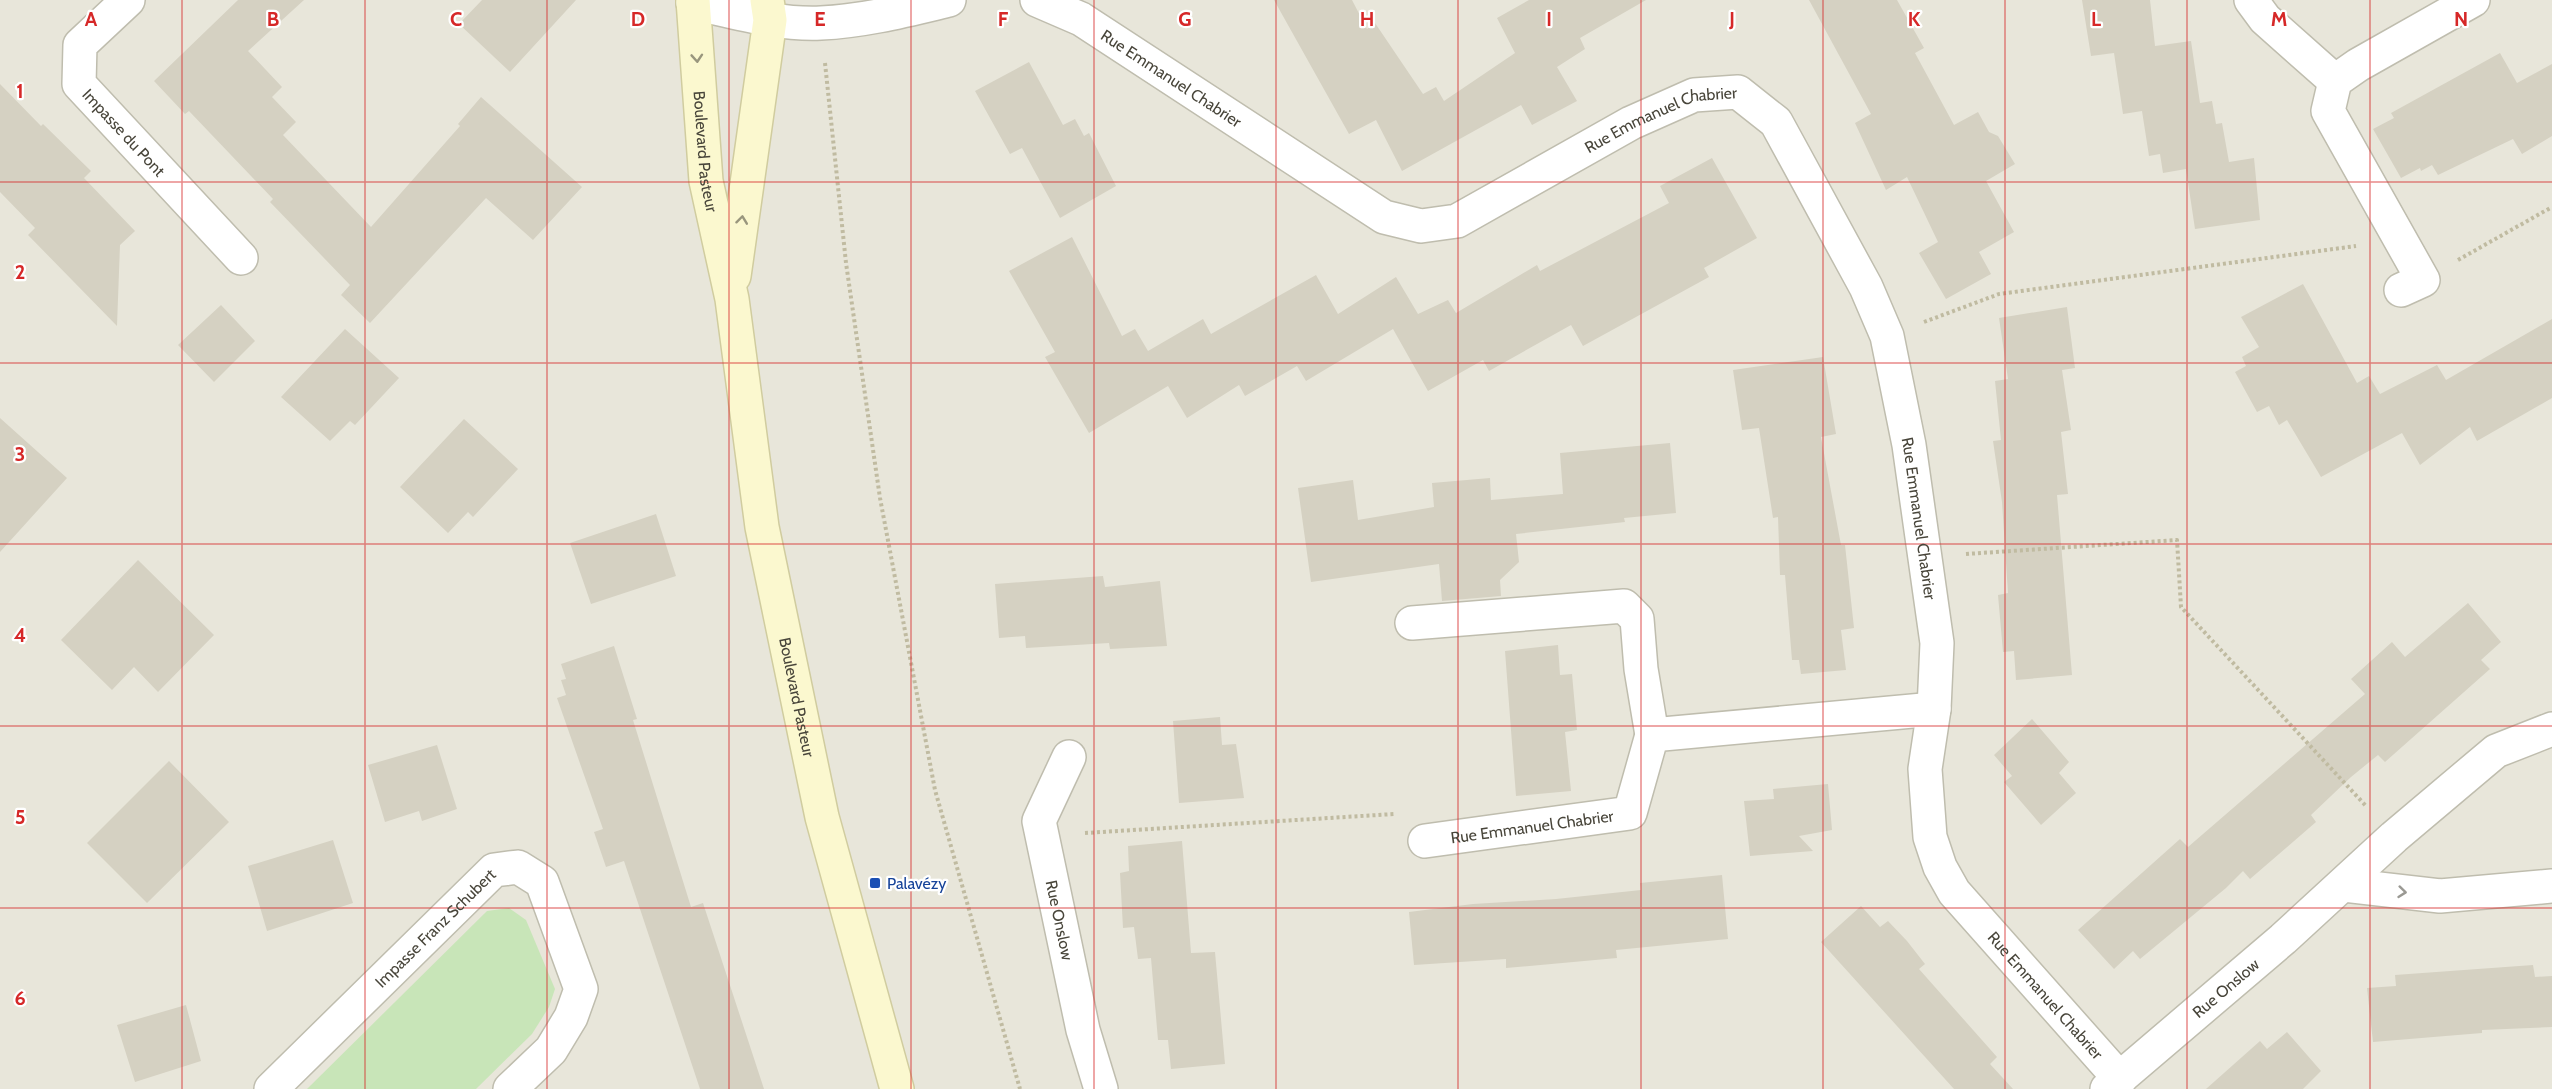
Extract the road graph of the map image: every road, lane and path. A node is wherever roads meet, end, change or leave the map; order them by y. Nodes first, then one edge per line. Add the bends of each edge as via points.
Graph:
1 (128, 0) edge
2 (949, 0) edge
3 (1036, 0) edge
4 (2251, 0) edge
5 (2473, 0) edge
6 (693, 2) edge
7 (769, 10) edge
8 (820, 23) junction
9 (2336, 81) junction
10 (2552, 207) edge
11 (2402, 239) junction
12 (241, 258) dead end
13 (2412, 285) joint
14 (732, 299) junction
15 (1887, 336) junction
16 (1926, 556) junction
17 (1412, 623) dead end
18 (1934, 709) junction
19 (2552, 729) edge
20 (1652, 735) junction
21 (1069, 757) dead end
22 (1042, 836) junction
23 (2394, 837) junction
24 (1425, 841) joint
25 (2344, 885) junction
26 (2552, 886) edge
27 (2114, 1084) edge
28 (271, 1089) edge
29 (510, 1089) edge
30 (897, 1089) edge
31 (1020, 1089) edge
32 (1101, 1089) edge

1 - 12 street, Impasse du Pont via 80,45 79,84
2 - 8 street via 883,15
3 - 15 street, Rue Emmanuel Chabrier via 1081,19 1384,217 1421,226 1457,221 1631,123 1694,95 1738,92 1776,122 1866,287
4 - 9 street via 2265,19
5 - 9 street
6 - 7 street
6 -> 14 main road, Boulevard Pasteur via 706,181
7 - 8 street
14 -> 7 main road, Boulevard Pasteur
8 - 31 path via 846,263 880,498 935,790
9 - 11 street via 2328,111
10 - 13 path
11 - 13 street
11 - 15 path via 1999,294
14 - 30 main road, Boulevard Pasteur via 762,527 822,817
15 - 16 street, Rue Emmanuel Chabrier
16 - 18 street, Rue Emmanuel Chabrier via 1937,643
16 - 23 path via 2177,540 2181,607
17 - 20 street, Rue Emmanuel Chabrier via 1624,606 1637,619
18 - 20 street
18 - 27 street, Rue Emmanuel Chabrier via 1925,769 1930,837 1940,867 1954,892
19 - 23 street, Rue Onslow via 2496,751
20 - 24 street, Rue Emmanuel Chabrier via 1630,813
21 - 22 street, Rue Onslow via 1039,821
22 - 24 path via 1413,813
22 - 32 street, Rue Onslow via 1083,1030
23 - 25 street, Rue Onslow
25 -> 26 street via 2440,896
25 - 27 street, Rue Onslow
28 - 29 street, Impasse Franz Schubert via 494,870 518,867 542,882 581,988 571,1017 551,1050

